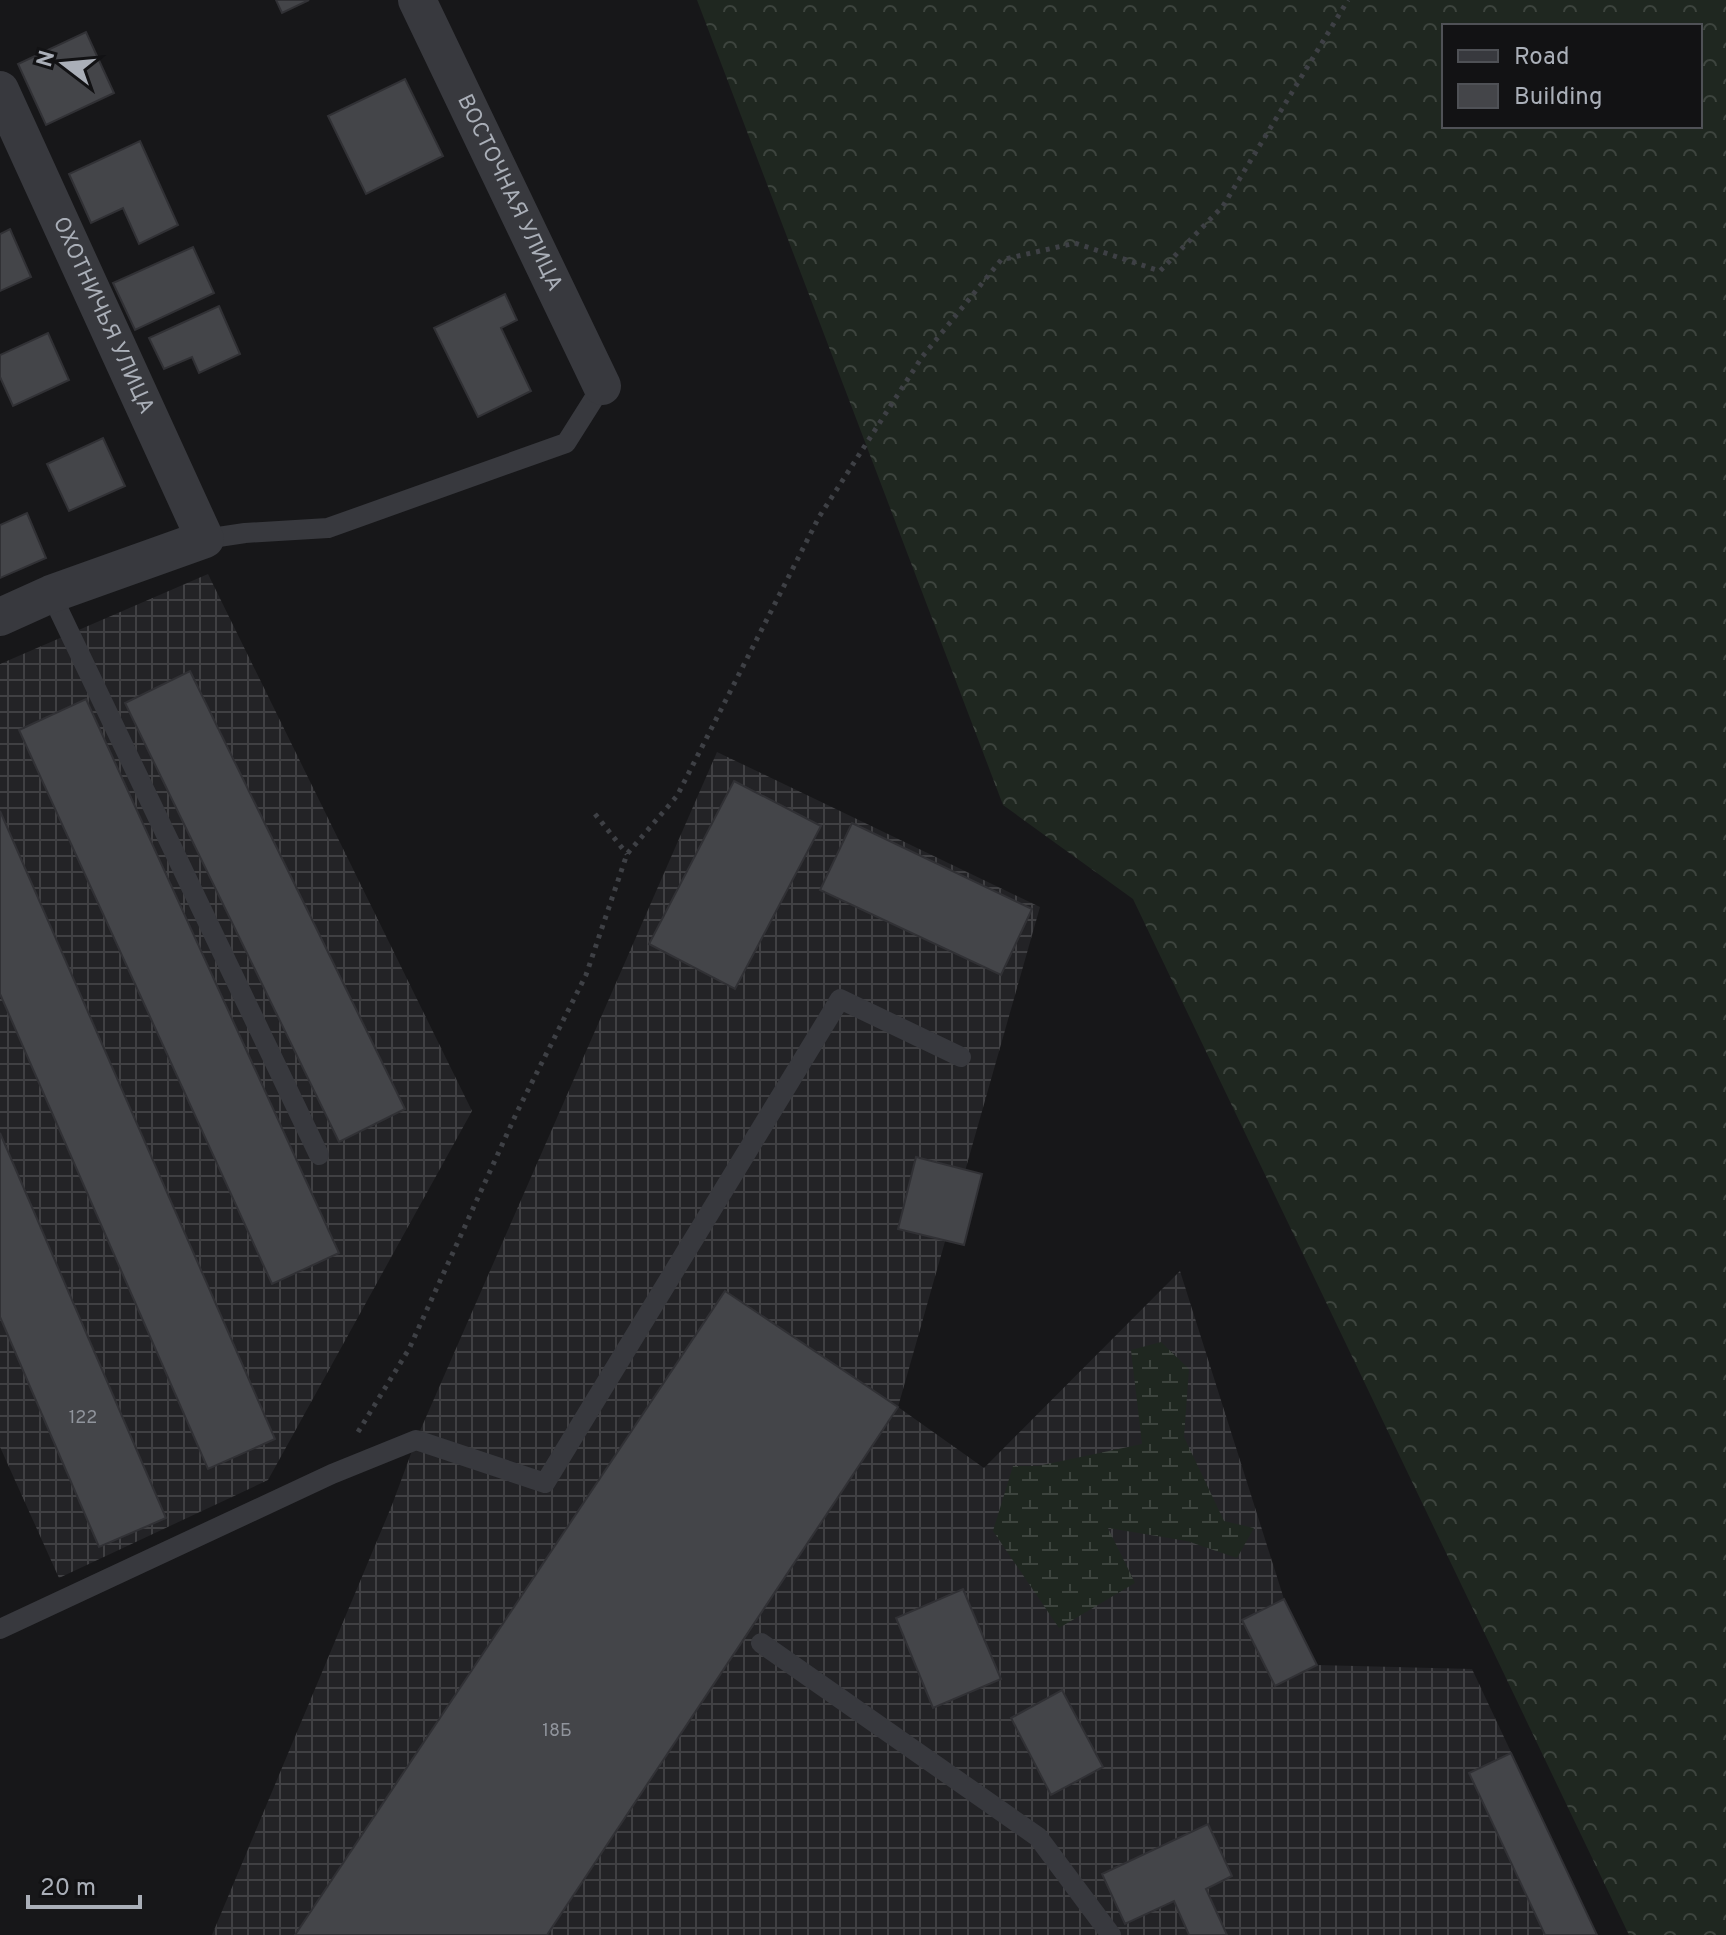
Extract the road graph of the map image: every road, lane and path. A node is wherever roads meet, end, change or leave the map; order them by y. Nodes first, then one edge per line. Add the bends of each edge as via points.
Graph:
1 (417, 0) edge
2 (1348, 0) edge
3 (0, 90) edge
4 (602, 386) joint
5 (205, 539) junction
6 (51, 594) junction
7 (0, 617) edge
8 (595, 814) dead end
9 (627, 854) junction
10 (961, 1057) dead end
11 (319, 1155) dead end
12 (332, 1474) junction
13 (0, 1629) edge
14 (761, 1643) dead end
15 (1111, 1935) edge

1 - 4 street, ВОСТОЧНАЯ УЛИЦА
2 - 9 path via 1223,206 1160,271 1075,243 1001,260 922,357 819,517 677,796
3 - 5 street, ОХОТНИЧЬЯ УЛИЦА
4 - 5 lane via 566,443 328,528
5 - 6 street
6 - 7 street
6 - 11 lane
8 - 9 path
9 - 12 path via 586,975 409,1349
10 - 12 lane via 840,999 545,1483 416,1440
12 - 13 lane
14 - 15 lane via 1038,1837

